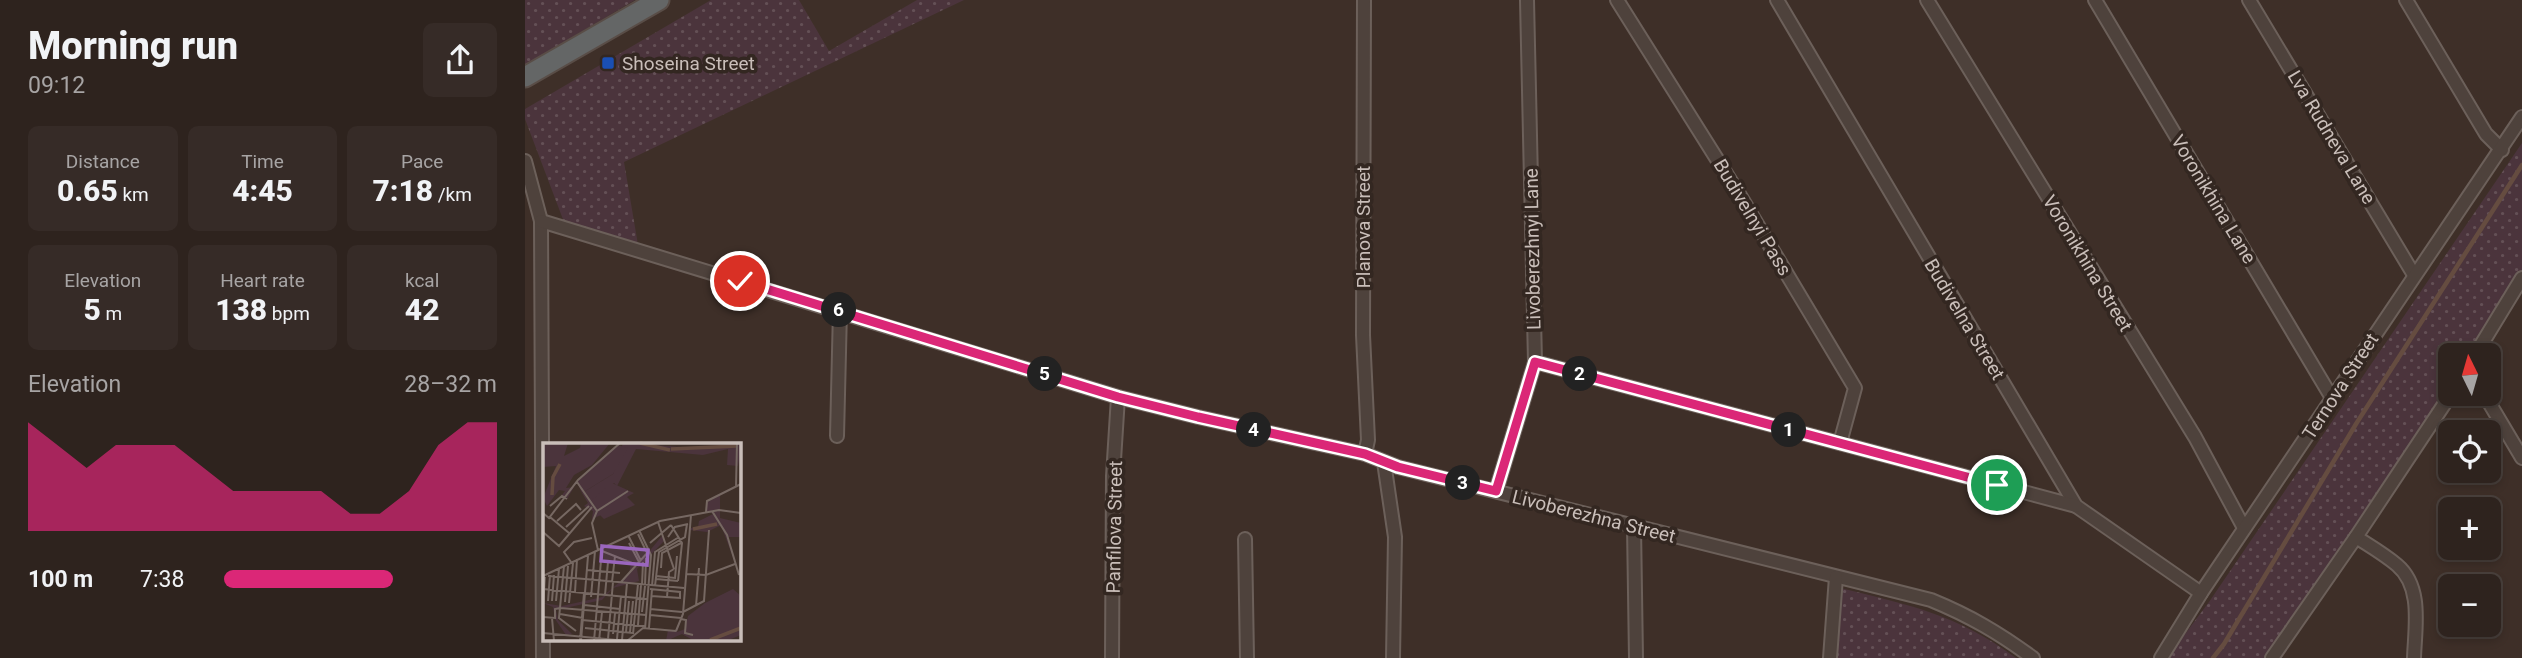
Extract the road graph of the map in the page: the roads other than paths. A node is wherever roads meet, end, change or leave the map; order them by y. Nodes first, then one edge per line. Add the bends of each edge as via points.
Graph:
1 (659, 0) edge
2 (1364, 0) edge
3 (1527, 0) edge
4 (1617, 0) edge
5 (1777, 0) edge
6 (1927, 0) edge
7 (2095, 0) edge
8 (2249, 0) edge
9 (2406, 0) edge
10 (525, 77) edge
11 (2522, 117) edge
12 (2502, 150) junction
13 (525, 161) edge
14 (541, 221) junction
15 (2414, 275) junction
16 (2522, 278) edge
17 (840, 310) junction
18 (2482, 343) edge
19 (1535, 362) junction
20 (1118, 397) junction
21 (2332, 398) junction
22 (2443, 406) edge
23 (2491, 406) edge
24 (837, 436) dead end
25 (1840, 443) junction
26 (1365, 454) junction
27 (2522, 458) edge
28 (1384, 462) junction
29 (1496, 491) junction
30 (2076, 506) junction
31 (1634, 526) junction
32 (2244, 528) junction
33 (2356, 537) junction
34 (1245, 539) dead end
35 (1836, 577) junction
36 (2201, 593) junction
37 (543, 658) edge
38 (1112, 658) edge
39 (1247, 658) edge
40 (1393, 658) edge
41 (1636, 658) edge
42 (1830, 658) edge
43 (2033, 658) edge
44 (2161, 658) edge
45 (2272, 658) edge
46 (2414, 658) edge

1 - 10 highway
2 - 26 street, Planova Street
3 - 19 street, Livoberezhnyi Lane
4 - 25 street, Budivelnyi Pass via 1855,388
5 - 30 street, Budivelna Street
6 - 32 street, Voronikhina Street via 2195,437
7 - 21 street, Voronikhina Lane
8 - 15 street, Lva Rudneva Lane
9 - 12 street via 2486,134
11 - 12 street, Ternova Street
12 - 15 street, Ternova Street
13 - 14 street
14 - 17 street, Livoberezhna Street
14 - 37 street
15 - 21 street, Ternova Street
16 - 18 street
17 - 20 street, Livoberezhna Street
17 - 24 street
19 - 25 street
19 - 29 street, Livoberezhnyi Lane
20 - 26 street, Livoberezhna Street
20 - 38 street, Panfilova Street
21 - 32 street, Ternova Street
22 - 33 street
23 - 27 street
25 - 30 street
26 - 28 street, Livoberezhna Street
28 - 29 street, Livoberezhna Street
28 - 40 street via 1395,537
29 - 31 street, Livoberezhna Street
30 - 36 street, Budivelna Street
31 - 35 street, Livoberezhna Street
31 - 41 street
32 - 36 street, Ternova Street
33 - 45 street
33 - 46 street via 2399,566 2411,582
34 - 39 street
35 - 42 street
35 - 43 street, Livoberezhna Street via 1931,600 1967,614
36 - 44 street, Ternova Street

